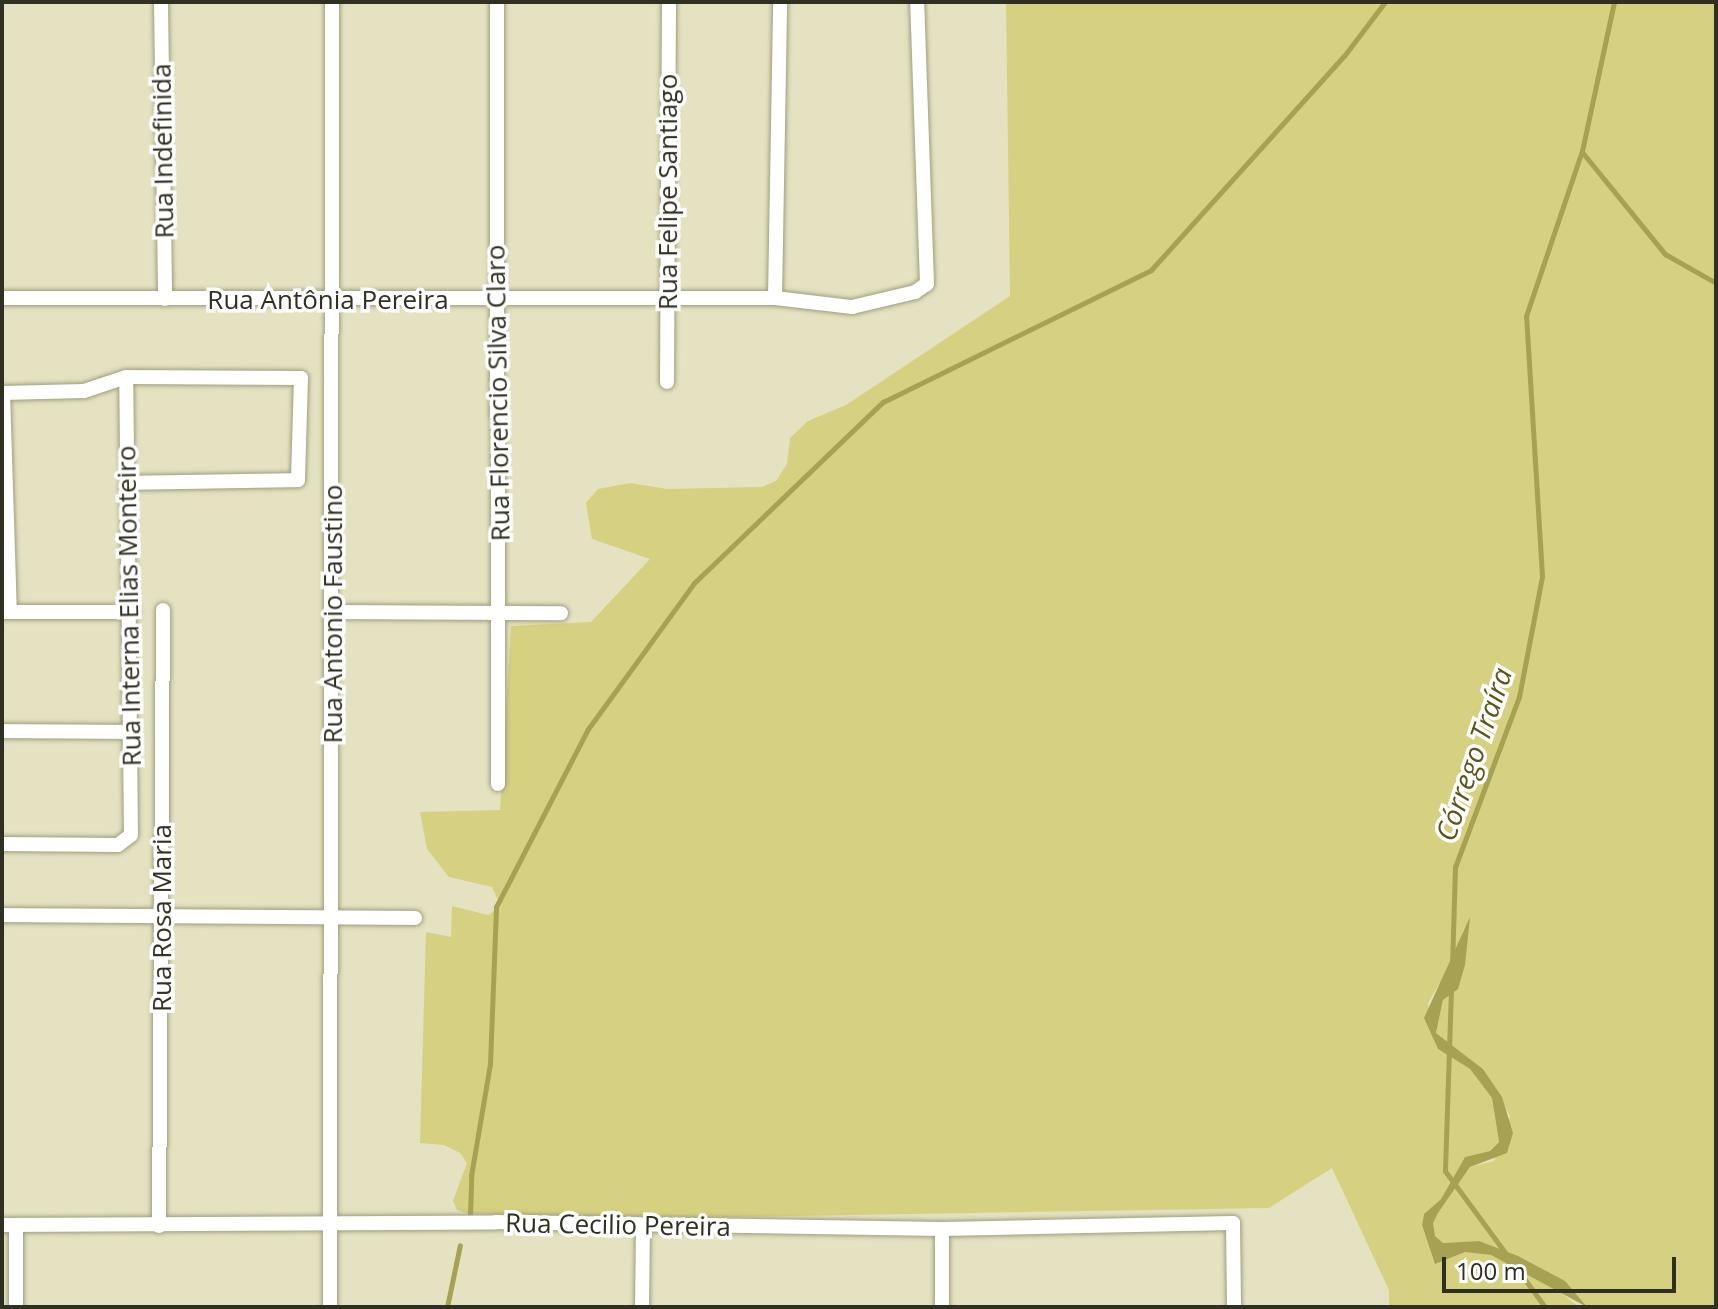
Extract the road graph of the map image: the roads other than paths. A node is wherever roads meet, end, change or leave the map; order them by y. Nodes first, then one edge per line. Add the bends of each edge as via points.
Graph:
1 (161, 2) edge
2 (332, 2) edge
3 (497, 2) edge
4 (669, 2) edge
5 (780, 2) edge
6 (917, 2) edge
7 (2, 298) edge
8 (775, 298) junction
9 (165, 299) junction
10 (668, 299) junction
11 (497, 300) junction
12 (332, 301) junction
13 (126, 377) junction
14 (667, 382) dead end
15 (3, 393) edge
16 (128, 483) junction
17 (163, 610) dead end
18 (6, 612) edge
19 (132, 612) junction
20 (333, 612) junction
21 (561, 613) dead end
22 (501, 616) junction
23 (2, 731) edge
24 (131, 732) junction
25 (498, 784) dead end
26 (2, 844) edge
27 (163, 912) junction
28 (2, 915) edge
29 (334, 915) junction
30 (415, 918) dead end
31 (331, 1225) junction
32 (9, 1226) edge
33 (159, 1226) junction
34 (643, 1228) junction
35 (942, 1229) junction
36 (16, 1307) edge
37 (330, 1307) edge
38 (642, 1307) edge
39 (942, 1307) edge
40 (1234, 1307) edge

1 - 9 street, Rua Indefinida
2 - 12 street, Rua Antonio Faustino
3 - 11 street, Rua Florencio Silva Claro
4 - 10 street, Rua Felipe Santiago
5 - 8 street
6 - 8 street, Rua Antônia Pereira via 927,284 915,292 852,307
7 - 9 street, Rua Antônia Pereira
8 - 10 street, Rua Antônia Pereira
9 - 12 street, Rua Antônia Pereira
10 - 11 street, Rua Antônia Pereira
10 - 14 street, Rua Felipe Santiago
11 - 12 street, Rua Antônia Pereira
11 - 22 street, Rua Florencio Silva Claro
12 - 20 street, Rua Antonio Faustino
13 - 15 street via 72,393
13 - 16 street, Rua Interna Elias Monteiro
13 - 16 street via 297,374 304,384 298,480
15 - 18 street
16 - 19 street, Rua Interna Elias Monteiro
17 - 27 street, Rua Rosa Maria
18 - 19 street
19 - 24 street, Rua Interna Elias Monteiro
20 - 22 street
20 - 29 street, Rua Antonio Faustino
21 - 22 street
22 - 25 street, Rua Florencio Silva Claro
23 - 24 street
24 - 26 street, Rua Interna Elias Monteiro via 131,835 118,845
27 - 28 street
27 - 29 street
27 - 33 street, Rua Rosa Maria
29 - 30 street
29 - 31 street, Rua Antonio Faustino
31 - 33 street, Rua Cecilio Pereira
31 - 34 street, Rua Cecilio Pereira via 496,1222
31 - 37 street, Rua Antonio Faustino
32 - 33 street, Rua Cecilio Pereira
32 - 36 street
34 - 35 street, Rua Cecilio Pereira
34 - 38 street
35 - 39 street
35 - 40 street, Rua Cecilio Pereira via 1233,1223

